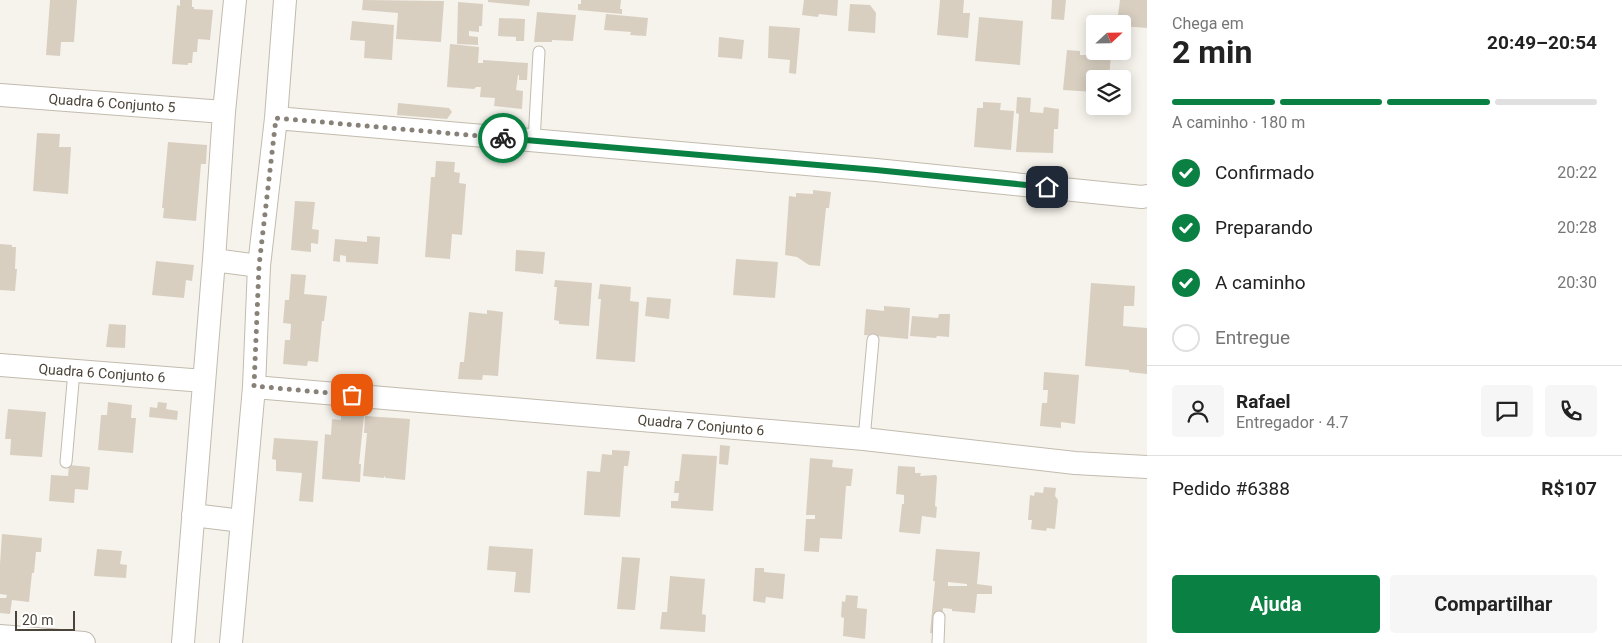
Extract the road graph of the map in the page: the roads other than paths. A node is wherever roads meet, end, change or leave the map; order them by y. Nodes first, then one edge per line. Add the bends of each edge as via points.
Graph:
1 (235, 0) edge
2 (286, 0) edge
3 (539, 52) dead end
4 (0, 94) edge
5 (224, 112) junction
6 (276, 118) junction
7 (534, 141) junction
8 (1147, 196) edge
9 (214, 260) junction
10 (259, 266) junction
11 (873, 340) dead end
12 (0, 365) edge
13 (74, 371) junction
14 (204, 381) junction
15 (254, 386) junction
16 (864, 439) junction
17 (66, 462) dead end
18 (1147, 468) edge
19 (193, 514) junction
20 (242, 521) junction
21 (939, 617) dead end
22 (0, 636) edge
23 (84, 643) edge
24 (183, 643) edge
25 (231, 643) edge
26 (938, 643) edge

1 - 5 street
2 - 6 street
3 - 7 lane
4 - 5 street, Quadra 6 Conjunto 5
5 - 9 street
6 - 7 street
6 - 10 street
7 - 8 street
9 - 10 street
9 - 14 street
10 - 15 street
11 - 16 lane
12 - 13 street, Quadra 6 Conjunto 6
13 - 14 street, Quadra 6 Conjunto 6
13 - 17 lane
14 - 19 street
15 - 16 street, Quadra 7 Conjunto 6
15 - 20 street
16 - 18 street, Quadra 7 Conjunto 6
19 - 20 street
19 - 24 street
20 - 25 street
21 - 26 lane
22 - 23 street

